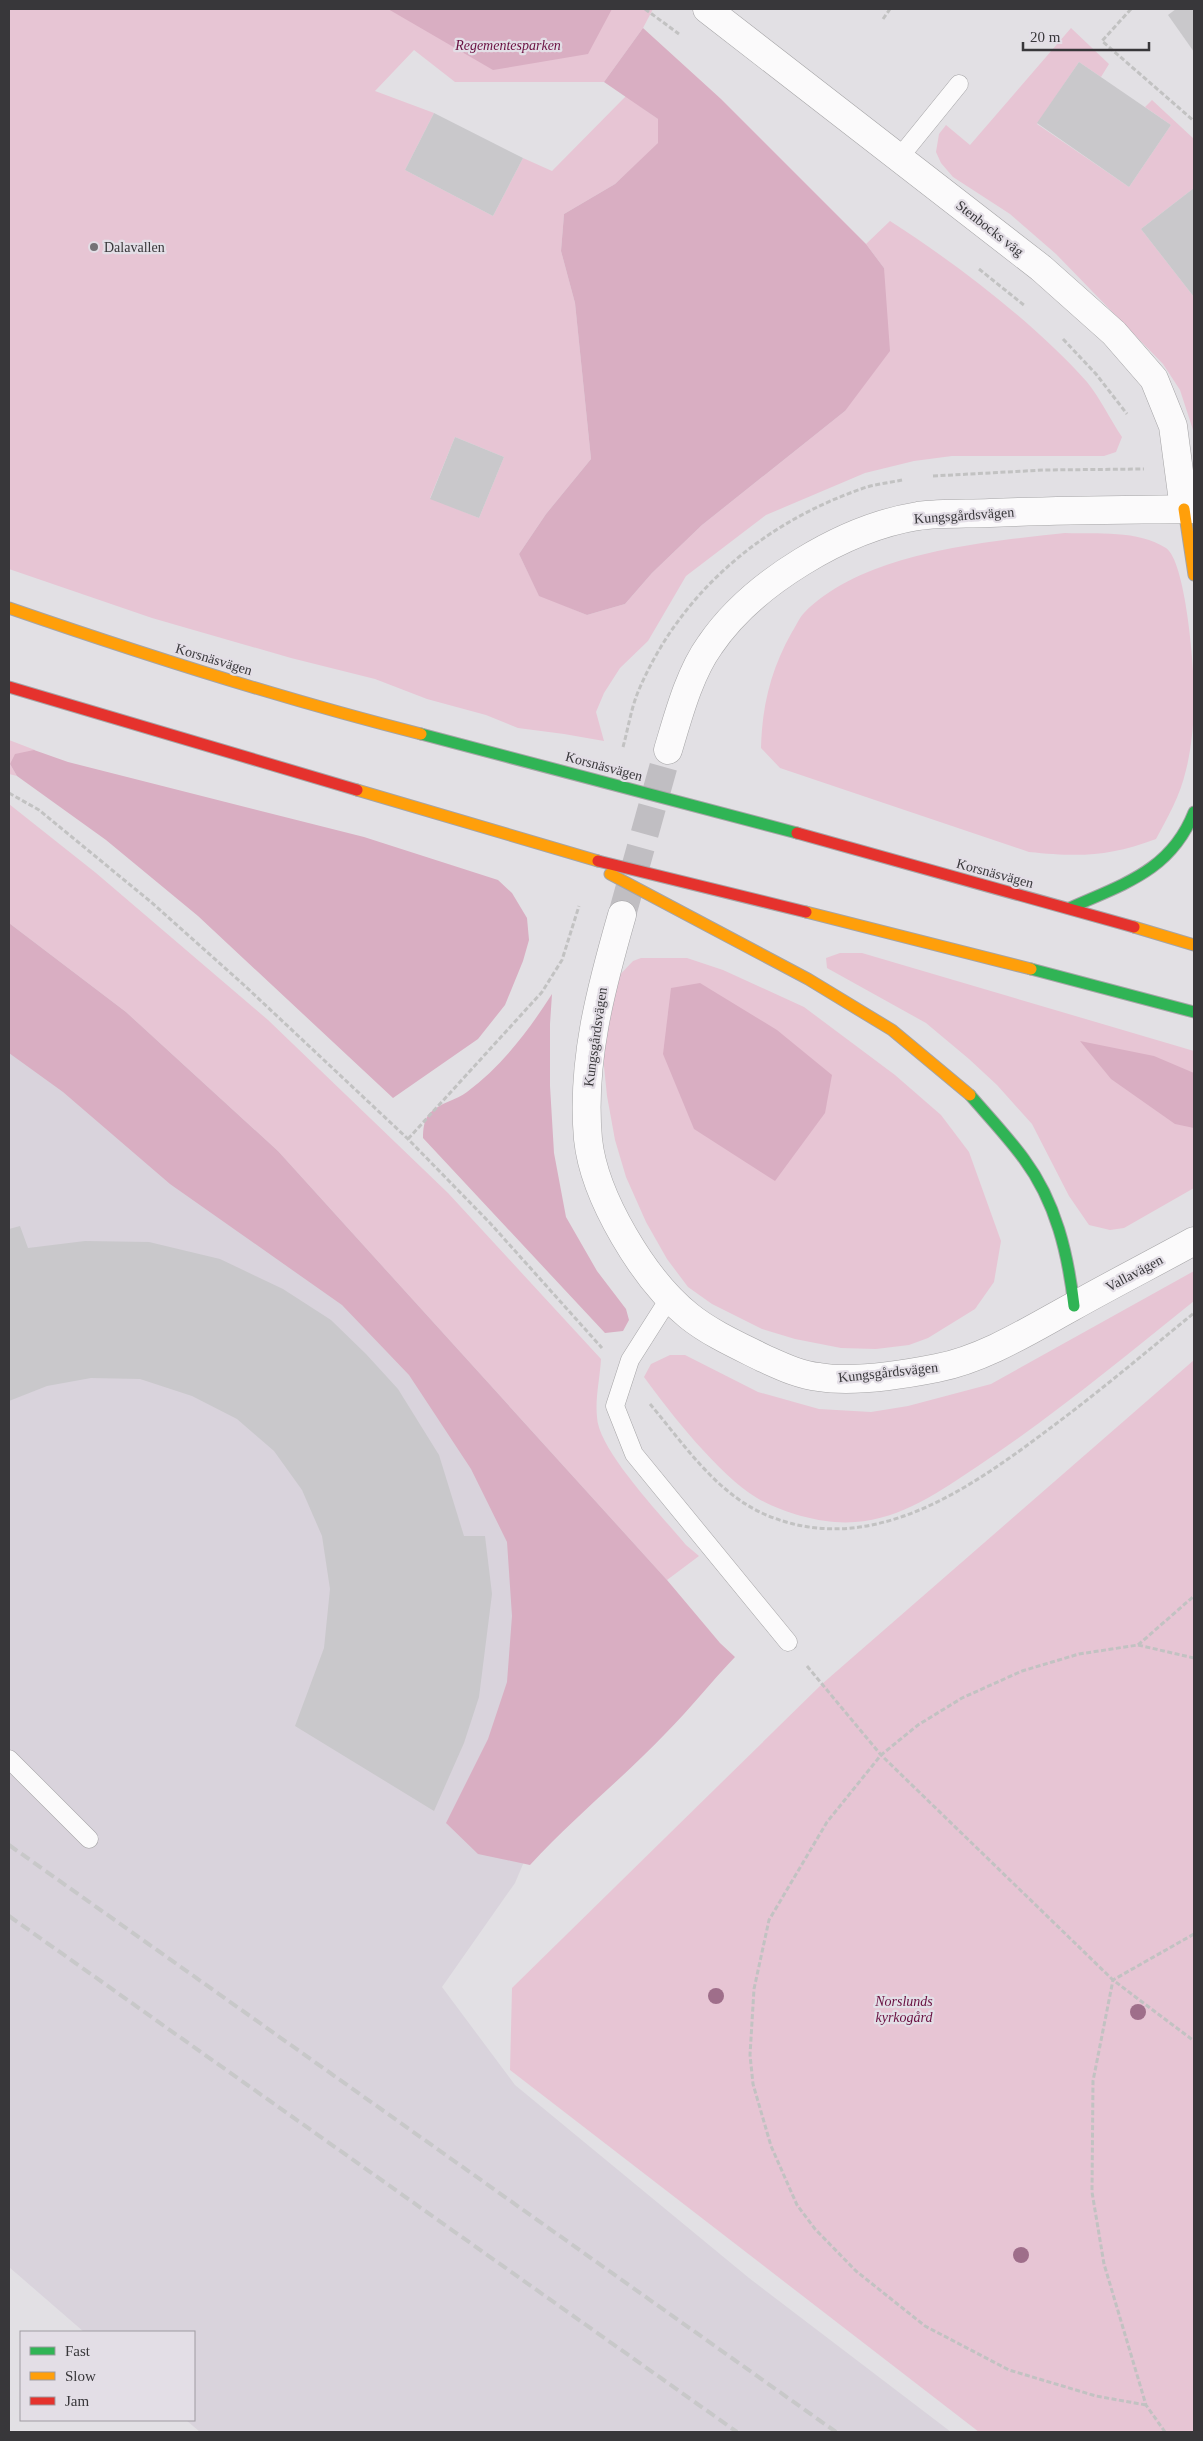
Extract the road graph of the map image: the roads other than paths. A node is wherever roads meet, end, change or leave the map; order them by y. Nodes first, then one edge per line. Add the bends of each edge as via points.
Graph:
1 (707, 9) edge
2 (959, 84) dead end
3 (899, 158) junction
4 (1189, 509) edge
5 (1194, 575) edge
6 (9, 608) edge
7 (9, 687) edge
8 (668, 750) tunnel mouth
9 (1194, 812) edge
10 (571, 854) junction
11 (1070, 908) junction
12 (622, 915) tunnel mouth
13 (1194, 945) edge
14 (1194, 1012) edge
15 (1194, 1241) edge
16 (670, 1297) junction
17 (1074, 1306) junction
18 (788, 1642) road end
19 (9, 1759) edge
20 (89, 1839) dead end

1 - 3 street, Stenbocks väg
2 - 3 lane
3 - 4 street, Stenbocks väg via 1041,268 1114,333 1154,379 1173,426
4 - 5 main road
4 - 8 street, Kungsgårdsvägen via 1038,510 919,516 868,529 785,573 755,595 727,622 708,646 681,705
6 - 11 main road, Korsnäsvägen via 151,656 357,718 680,801
7 - 10 main road
9 - 11 main road via 1172,852 1137,877
10 - 14 main road
10 - 17 main road via 808,979 892,1030 968,1092 1025,1160 1051,1206 1069,1262
11 - 13 main road, Korsnäsvägen
12 - 16 street, Kungsgårdsvägen via 598,1000 587,1085 588,1140 594,1171 608,1205 648,1273
15 - 17 street, Vallavägen
16 - 17 street, Kungsgårdsvägen via 690,1317 742,1348 791,1371 838,1379 939,1368 978,1355
16 - 18 lane via 630,1360 615,1406 634,1454
19 - 20 lane

